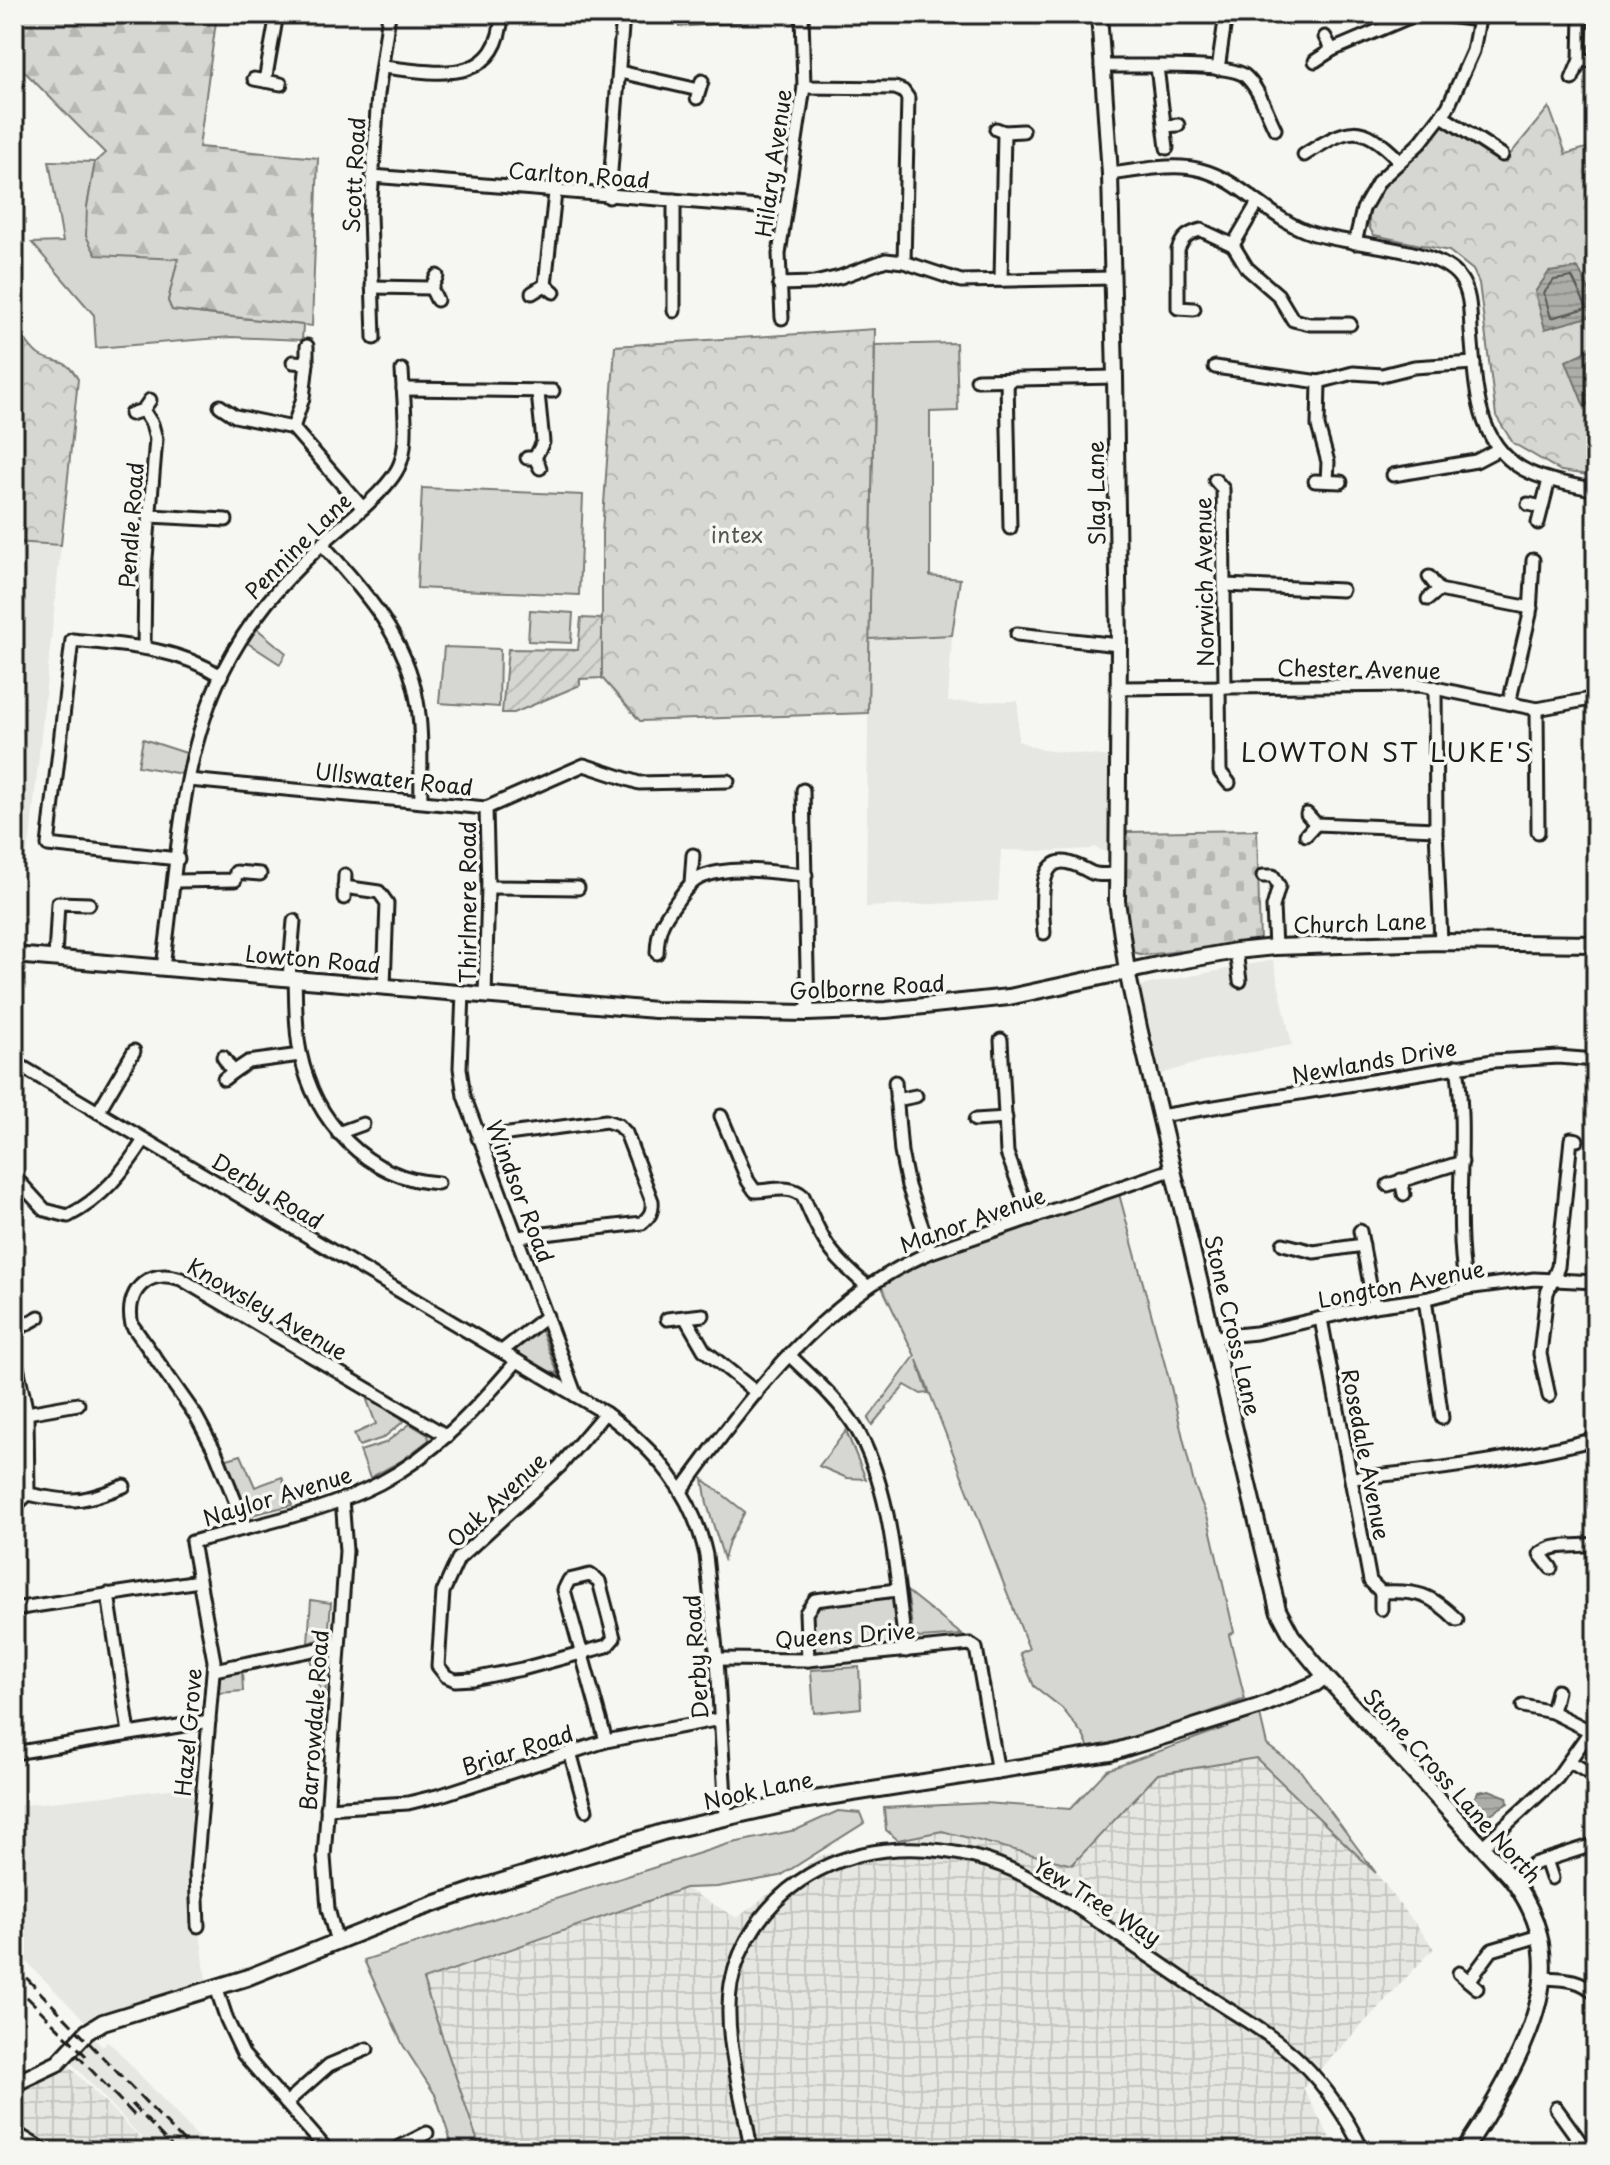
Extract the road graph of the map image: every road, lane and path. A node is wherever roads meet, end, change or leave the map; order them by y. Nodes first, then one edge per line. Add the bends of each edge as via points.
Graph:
1 (277, 14) edge
2 (389, 14) edge
3 (502, 14) edge
4 (623, 14) edge
5 (802, 14) edge
6 (1099, 14) edge
7 (1226, 14) edge
8 (1581, 14) edge
9 (1398, 17) edge
10 (1479, 17) edge
11 (1325, 37) dead end
12 (1332, 50) junction
13 (1580, 60) junction
14 (1315, 61) dead end
15 (1596, 61) edge
16 (1101, 66) junction
17 (382, 67) junction
18 (1157, 67) junction
19 (1218, 69) junction
20 (620, 72) junction
21 (1572, 79) dead end
22 (281, 84) dead end
23 (804, 87) junction
24 (699, 90) dead end
25 (1268, 116) junction
26 (1442, 116) junction
27 (1256, 122) dead end
28 (1178, 125) dead end
29 (1164, 126) junction
30 (1275, 129) dead end
31 (1023, 131) dead end
32 (1167, 148) dead end
33 (1312, 155) dead end
34 (1502, 155) dead end
35 (1399, 160) junction
36 (1110, 174) junction
37 (372, 176) junction
38 (555, 193) junction
39 (609, 197) junction
40 (674, 200) junction
41 (1257, 204) junction
42 (784, 209) junction
43 (1355, 243) junction
44 (1233, 245) junction
45 (904, 262) junction
46 (437, 276) dead end
47 (1113, 278) junction
48 (1001, 280) junction
49 (779, 284) junction
50 (372, 287) junction
51 (431, 288) junction
52 (532, 293) dead end
53 (437, 300) dead end
54 (1194, 309) dead end
55 (674, 311) dead end
56 (782, 318) dead end
57 (1350, 324) dead end
58 (374, 338) dead end
59 (307, 346) dead end
60 (293, 362) dead end
61 (307, 363) junction
62 (1474, 363) junction
63 (1215, 367) dead end
64 (402, 370) dead end
65 (1235, 371) junction
66 (1115, 377) junction
67 (977, 380) dead end
68 (1007, 380) junction
69 (1319, 382) junction
70 (1232, 385) dead end
71 (403, 389) junction
72 (553, 391) dead end
73 (538, 393) junction
74 (220, 404) dead end
75 (141, 408) dead end
76 (293, 428) junction
77 (1499, 449) junction
78 (534, 461) dead end
79 (1393, 475) dead end
80 (1215, 480) dead end
81 (1549, 480) junction
82 (1341, 482) dead end
83 (1596, 490) edge
84 (1528, 504) dead end
85 (362, 507) junction
86 (1542, 507) junction
87 (150, 516) junction
88 (226, 520) dead end
89 (1538, 523) dead end
90 (1009, 530) dead end
91 (322, 544) junction
92 (1533, 560) dead end
93 (1429, 577) dead end
94 (1225, 585) junction
95 (1342, 590) dead end
96 (1439, 590) junction
97 (1428, 599) dead end
98 (1531, 608) junction
99 (1017, 634) dead end
100 (1119, 645) junction
101 (144, 647) junction
102 (221, 676) junction
103 (1222, 687) junction
104 (1435, 687) junction
105 (1118, 688) junction
106 (1596, 698) edge
107 (1509, 703) junction
108 (1537, 709) junction
109 (189, 780) junction
110 (728, 781) dead end
111 (1229, 783) dead end
112 (803, 790) dead end
113 (421, 800) junction
114 (486, 808) junction
115 (1307, 814) dead end
116 (1316, 824) junction
117 (1436, 829) junction
118 (1306, 835) dead end
119 (1539, 837) dead end
120 (693, 855) dead end
121 (178, 859) junction
122 (1267, 873) dead end
123 (260, 874) dead end
124 (1117, 874) junction
125 (806, 875) junction
126 (176, 881) junction
127 (691, 883) junction
128 (344, 887) dead end
129 (488, 887) junction
130 (578, 888) dead end
131 (89, 904) dead end
132 (294, 921) dead end
133 (1044, 933) dead end
134 (1441, 942) junction
135 (1596, 944) edge
136 (1275, 947) junction
137 (1236, 951) junction
138 (657, 953) dead end
139 (14, 955) edge
140 (55, 958) junction
141 (163, 967) junction
142 (1127, 971) junction
143 (292, 978) junction
144 (1240, 981) dead end
145 (384, 986) junction
146 (463, 993) junction
147 (485, 996) junction
148 (607, 1006) joint
149 (808, 1013) junction
150 (1001, 1040) dead end
151 (134, 1051) dead end
152 (300, 1055) junction
153 (223, 1057) dead end
154 (1596, 1060) edge
155 (14, 1062) edge
156 (1457, 1066) junction
157 (895, 1082) dead end
158 (916, 1096) dead end
159 (896, 1100) junction
160 (98, 1112) junction
161 (721, 1116) dead end
162 (1160, 1116) junction
163 (1006, 1118) junction
164 (975, 1120) dead end
165 (363, 1124) dead end
166 (338, 1133) junction
167 (478, 1138) junction
168 (1571, 1139) dead end
169 (144, 1140) junction
170 (1462, 1162) junction
171 (1174, 1169) junction
172 (14, 1176) edge
173 (1401, 1180) junction
174 (438, 1183) dead end
175 (1388, 1185) dead end
176 (1404, 1194) dead end
177 (1031, 1218) junction
178 (1360, 1231) dead end
179 (517, 1237) junction
180 (1283, 1244) dead end
181 (1363, 1245) junction
182 (931, 1252) junction
183 (1552, 1282) junction
184 (1596, 1282) edge
185 (867, 1286) junction
186 (1466, 1288) junction
187 (1425, 1299) junction
188 (1374, 1306) junction
189 (703, 1315) dead end
190 (547, 1316) junction
191 (39, 1317) dead end
192 (685, 1317) junction
193 (667, 1319) dead end
194 (1321, 1319) junction
195 (14, 1331) edge
196 (1215, 1337) junction
197 (502, 1351) junction
198 (14, 1353) edge
199 (789, 1355) junction
200 (517, 1361) junction
201 (757, 1393) junction
202 (576, 1396) junction
203 (1549, 1396) dead end
204 (78, 1404) dead end
205 (27, 1413) junction
206 (605, 1413) junction
207 (1442, 1418) dead end
208 (447, 1436) junction
209 (1596, 1439) edge
210 (1352, 1478) junction
211 (124, 1486) dead end
212 (682, 1490) junction
213 (28, 1494) junction
214 (342, 1499) junction
215 (14, 1507) edge
216 (246, 1528) junction
217 (192, 1542) joint
218 (1596, 1543) edge
219 (1551, 1568) dead end
220 (199, 1581) junction
221 (897, 1590) junction
222 (1381, 1592) junction
223 (108, 1594) junction
224 (14, 1609) edge
225 (1381, 1609) dead end
226 (1457, 1620) dead end
227 (338, 1645) junction
228 (906, 1651) junction
229 (581, 1654) junction
230 (717, 1659) junction
231 (808, 1660) junction
232 (214, 1670) junction
233 (1325, 1676) junction
234 (1557, 1691) dead end
235 (1523, 1706) dead end
236 (1552, 1712) junction
237 (720, 1719) junction
238 (209, 1721) junction
239 (1593, 1727) edge
240 (129, 1733) junction
241 (606, 1741) junction
242 (570, 1752) junction
243 (14, 1753) edge
244 (1570, 1762) junction
245 (998, 1772) junction
246 (1596, 1777) edge
247 (327, 1808) junction
248 (586, 1810) dead end
249 (726, 1816) junction
250 (1596, 1844) edge
251 (1483, 1846) junction
252 (1546, 1860) junction
253 (1533, 1864) dead end
254 (1552, 1878) dead end
255 (198, 1926) dead end
256 (1539, 1936) junction
257 (337, 1942) junction
258 (1543, 1978) junction
259 (1468, 1981) dead end
260 (213, 1988) junction
261 (1596, 1994) edge
262 (367, 2049) dead end
263 (14, 2084) edge
264 (286, 2103) junction
265 (1556, 2108) dead end
266 (14, 2132) edge
267 (427, 2133) dead end
268 (30, 2142) junction
269 (1596, 2148) edge
270 (20, 2151) edge
271 (45, 2151) edge
272 (328, 2151) edge
273 (392, 2151) edge
274 (751, 2151) edge
275 (1363, 2151) edge
276 (1463, 2151) edge
277 (1588, 2151) edge

1 - 22 street via 259,80
2 - 17 street, Scott Road
3 - 17 street via 492,51 471,69 451,73
4 - 20 street
5 - 23 street, Hilary Avenue
6 - 16 street, Slag Lane
7 - 19 street
8 - 13 street
9 - 10 street
9 - 12 street
10 - 26 street via 1468,64
11 - 12 street
12 - 14 street
13 - 15 street
13 - 21 street
16 - 18 street
16 - 36 street, Slag Lane
17 - 37 street, Scott Road
18 - 19 street
18 - 29 street
19 - 25 street via 1247,77
20 - 24 street
20 - 39 street
23 - 42 street, Hilary Avenue
23 - 45 street via 895,88 908,98
25 - 27 street
25 - 30 street
26 - 34 street via 1479,147
26 - 35 street
28 - 29 street
29 - 32 street
31 - 48 street via 1000,131
33 - 35 street via 1340,134 1359,132 1379,140
35 - 43 street via 1369,196
36 - 41 street via 1187,167 1233,184
36 - 47 street, Slag Lane
37 - 38 street, Carlton Road
37 - 50 street, Scott Road
38 - 39 street, Carlton Road
38 - 52 street via 550,289
39 - 40 street, Carlton Road
40 - 42 street, Carlton Road
40 - 55 street
41 - 43 street via 1303,230
41 - 44 street
42 - 49 street, Hilary Avenue
43 - 62 street via 1437,260 1455,271 1469,298
44 - 54 street via 1201,230 1181,242 1178,313
44 - 57 street via 1293,320 1310,324 1330,317
45 - 48 street via 961,281
45 - 49 street via 886,260 814,283
46 - 51 street
47 - 48 street
47 - 66 street, Slag Lane
49 - 56 street, Hilary Avenue
50 - 51 street
50 - 58 street, Scott Road
51 - 53 street
59 - 61 street
60 - 61 street
61 - 76 street
62 - 69 street via 1382,375 1353,373
62 - 77 street via 1479,410
63 - 65 street
64 - 71 street, Pennine Lane
65 - 69 street
65 - 70 street
66 - 68 street
66 - 100 street, Slag Lane
67 - 68 street
68 - 90 street
69 - 82 street via 1318,426 1328,462 1321,481
71 - 73 street
71 - 85 street, Pennine Lane via 401,462 388,484
72 - 73 street
73 - 78 street via 543,442
74 - 76 street via 235,416
75 - 87 street, Pendle Road via 156,439
76 - 85 street
77 - 79 street via 1476,461
77 - 81 street via 1518,467
80 - 94 street, Norwich Avenue via 1223,489
81 - 83 street
81 - 86 street
84 - 86 street
85 - 91 street, Pennine Lane
86 - 89 street
87 - 88 street
87 - 101 street, Pendle Road
91 - 102 street, Pennine Lane via 258,611
91 - 113 street via 379,613 406,660 418,703
92 - 98 street
93 - 96 street
94 - 95 street
94 - 103 street, Norwich Avenue
96 - 97 street
96 - 98 street
98 - 107 street
99 - 100 street
100 - 105 street, Slag Lane
101 - 102 street
101 - 121 street via 72,640 48,845
102 - 109 street, Pennine Lane via 193,752
103 - 104 street, Chester Avenue
103 - 105 street, Chester Avenue
103 - 111 street, Norwich Avenue via 1220,772
104 - 107 street, Chester Avenue
104 - 117 street
105 - 124 street, Slag Lane
106 - 108 street, Chester Avenue
107 - 108 street, Chester Avenue
108 - 119 street
109 - 113 street, Ullswater Road
109 - 121 street, Pennine Lane
110 - 114 street, Ullswater Road via 639,783 584,765
112 - 125 street
113 - 114 street, Ullswater Road
114 - 129 street, Thirlmere Road
115 - 116 street
116 - 117 street
116 - 118 street
117 - 134 street
120 - 127 street
121 - 126 street, Pennine Lane
122 - 136 street via 1279,886 1273,907
123 - 126 street
124 - 133 street via 1096,875 1064,861 1052,867 1044,878
124 - 142 street, Slag Lane
125 - 127 street via 729,871
125 - 149 street
126 - 141 street, Pennine Lane
127 - 138 street via 658,929
128 - 145 street via 372,889 387,903
129 - 130 street
129 - 147 street, Thirlmere Road
131 - 140 street via 58,903
132 - 143 street
134 - 135 street, Church Lane
134 - 136 street, Church Lane
136 - 137 street, Church Lane
137 - 142 street, Church Lane
137 - 144 street
139 - 140 street, Lowton Road
140 - 141 street, Lowton Road
141 - 143 street, Lowton Road
142 - 149 street, Golborne Road via 1009,997
142 - 162 street, Stone Cross Lane
143 - 145 street, Lowton Road
143 - 152 street
145 - 146 street, Lowton Road
146 - 147 street, Lowton Road
146 - 167 street, Windsor Road via 460,1081
147 - 148 street, Lowton Road
148 - 149 street, Golborne Road
150 - 163 street
151 - 160 street
152 - 153 street via 248,1062 229,1075
152 - 166 street
154 - 156 street, Newlands Drive via 1537,1058
155 - 160 street, Derby Road
156 - 162 street, Newlands Drive
156 - 170 street
157 - 159 street
158 - 159 street
159 - 182 street via 908,1186
160 - 169 street, Derby Road
161 - 185 street via 755,1191 798,1191 831,1253
162 - 171 street, Stone Cross Lane
163 - 164 street
163 - 177 street via 1007,1153
165 - 166 street
166 - 174 street via 386,1171
167 - 179 street, Windsor Road
167 - 179 street via 606,1121 618,1125 626,1133 652,1201 653,1210 642,1223
168 - 183 street
169 - 172 street via 116,1181 68,1216 45,1210
169 - 197 street, Derby Road
170 - 173 street
170 - 186 street via 1460,1257
171 - 177 street, Manor Avenue
171 - 196 street, Stone Cross Lane
173 - 175 street
173 - 176 street
177 - 182 street, Manor Avenue
178 - 181 street
179 - 190 street, Windsor Road
180 - 181 street via 1314,1252
181 - 188 street
182 - 185 street, Manor Avenue
183 - 184 street, Longton Avenue
183 - 186 street, Longton Avenue via 1534,1279
183 - 203 street via 1540,1354
185 - 199 street, Manor Avenue via 832,1311
186 - 187 street, Longton Avenue
187 - 188 street, Longton Avenue
187 - 207 street
188 - 194 street, Longton Avenue
189 - 192 street
190 - 197 street
190 - 202 street, Windsor Road
191 - 195 street
192 - 193 street
192 - 201 street via 704,1350
194 - 196 street, Longton Avenue
194 - 210 street, Rosedale Avenue
196 - 233 street, Stone Cross Lane via 1278,1610
197 - 200 street, Derby Road
198 - 205 street
199 - 201 street, Manor Avenue
199 - 221 street via 828,1393 862,1441 884,1504
200 - 202 street, Derby Road
200 - 208 street, Naylor Avenue
201 - 212 street, Manor Avenue
202 - 206 street, Derby Road
204 - 205 street
205 - 213 street
206 - 212 street, Derby Road via 644,1443
206 - 229 street, Oak Avenue via 560,1466 466,1550 449,1575 438,1666 455,1680
208 - 214 street, Naylor Avenue via 383,1481
208 - 216 street, Knowsley Avenue via 181,1279 168,1274 149,1279 134,1293 132,1325 196,1416
209 - 210 street via 1526,1456
210 - 222 street, Rosedale Avenue via 1370,1581
211 - 213 street via 70,1502
212 - 230 street, Derby Road via 703,1539
213 - 215 street
214 - 216 street, Naylor Avenue
214 - 227 street, Barrowdale Road via 346,1551
216 - 217 street, Naylor Avenue
217 - 220 street, Hazel Grove
218 - 219 street via 1556,1546 1536,1557
220 - 223 street
220 - 232 street, Hazel Grove
221 - 228 street
221 - 231 street via 815,1600 806,1613
222 - 225 street, Rosedale Avenue
222 - 226 street via 1418,1593
223 - 224 street
223 - 240 street
227 - 232 street
227 - 247 street, Barrowdale Road
228 - 231 street, Queens Drive
228 - 245 street, Queens Drive via 970,1644 976,1648
229 - 229 street via 564,1590 569,1580 590,1575 599,1581 614,1638 607,1646
229 - 241 street
230 - 231 street, Queens Drive
230 - 237 street, Derby Road
232 - 238 street, Hazel Grove
233 - 245 street, Nook Lane via 1258,1707 1136,1747
233 - 251 street, Stone Cross Lane North
234 - 236 street
235 - 236 street
236 - 239 street
237 - 241 street, Briar Road
237 - 249 street, Derby Road
238 - 240 street
238 - 255 street, Hazel Grove via 196,1871
239 - 244 street
240 - 243 street
241 - 242 street, Briar Road
242 - 247 street, Briar Road via 408,1803
242 - 248 street
244 - 246 street
244 - 251 street
245 - 249 street, Nook Lane
247 - 257 street, Barrowdale Road via 326,1889
249 - 257 street, Nook Lane via 483,1887
250 - 252 street
251 - 256 street, Stone Cross Lane North via 1527,1901
252 - 253 street
252 - 254 street
256 - 258 street, Stone Cross Lane North
256 - 259 street via 1492,1950
257 - 260 street, Nook Lane
258 - 261 street via 1571,1979
258 - 276 street, Stone Cross Lane North via 1526,2043
260 - 263 street, Nook Lane via 103,2022 58,2063
260 - 264 street via 243,2054
262 - 264 street via 329,2065
264 - 272 street
265 - 277 street via 1561,2124
266 - 268 street
267 - 273 street
268 - 270 street
268 - 271 street
269 - 277 street
274 - 275 street, Yew Tree Way via 729,2003 750,1935 788,1889 818,1869 849,1856 910,1849 976,1857 1061,1897 1299,2061 1336,2104

